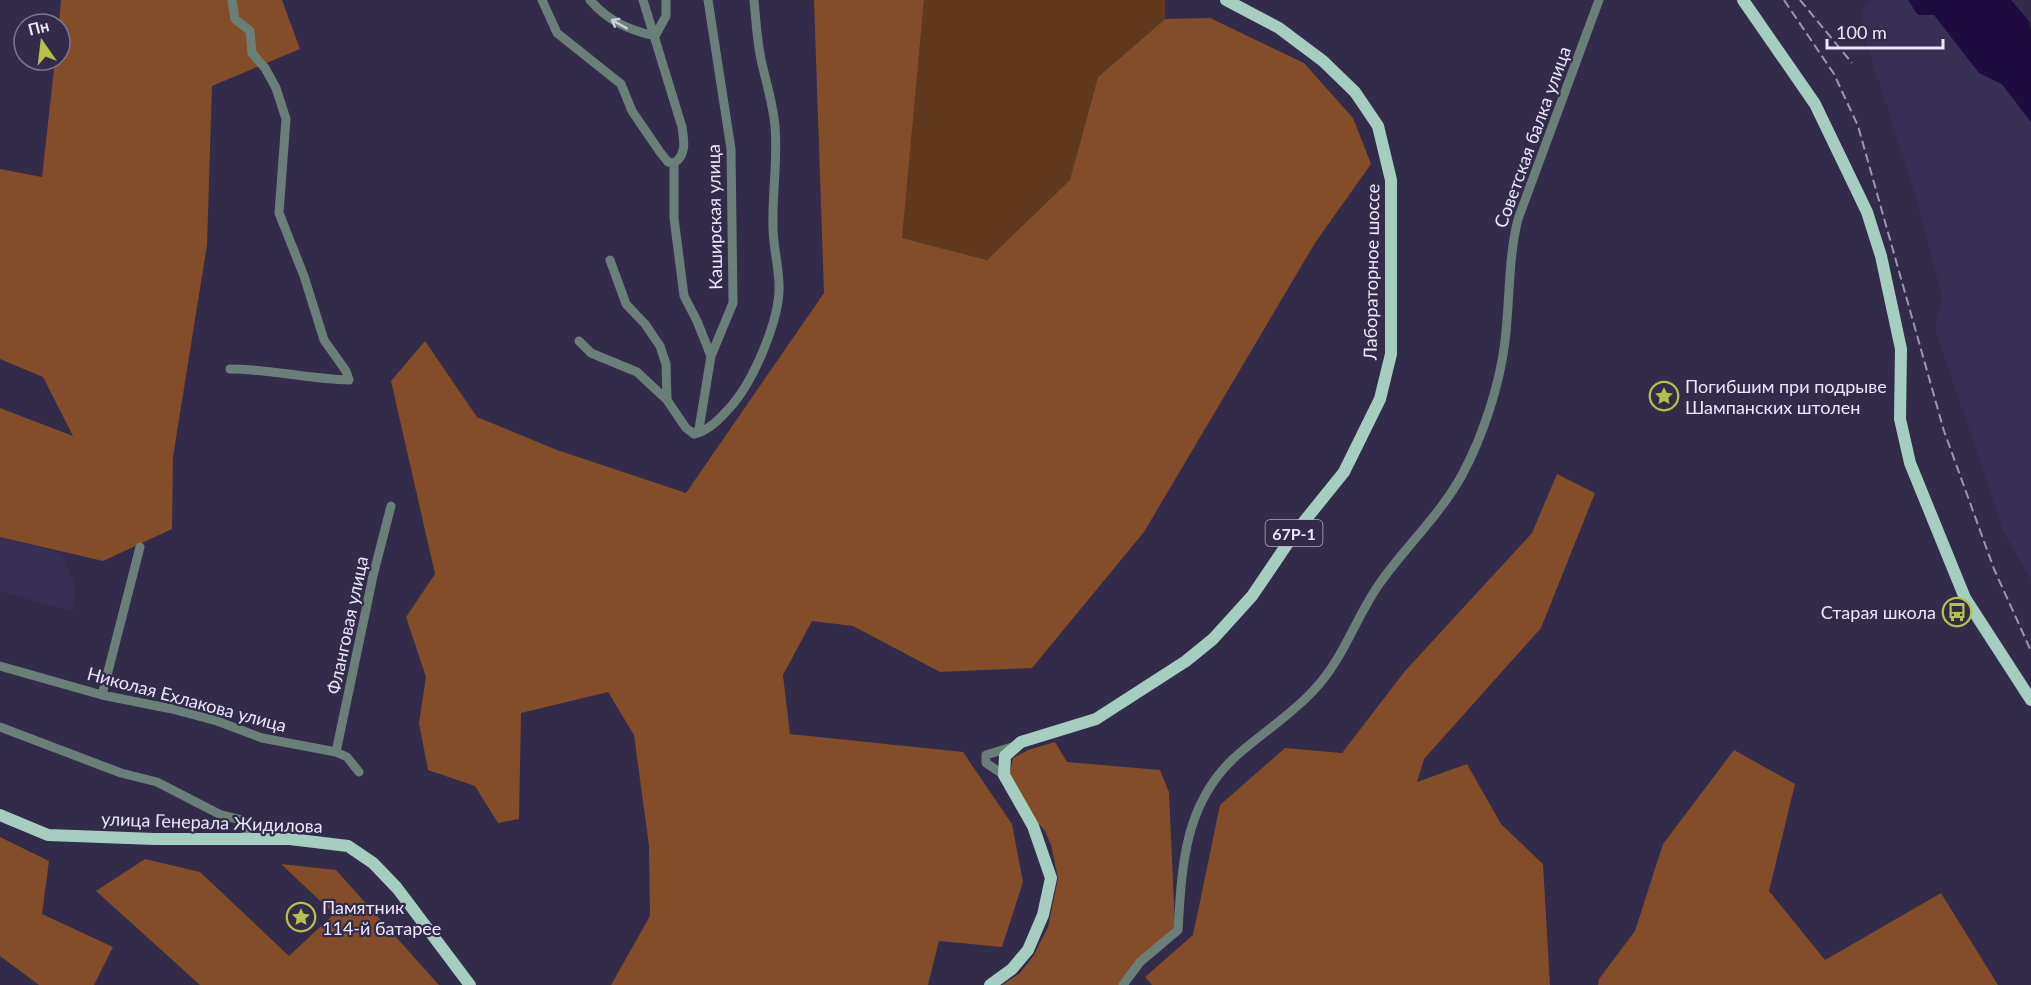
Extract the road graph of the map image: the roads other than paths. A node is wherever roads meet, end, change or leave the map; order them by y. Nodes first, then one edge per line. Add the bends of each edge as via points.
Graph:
1 (232, 0) edge
2 (542, 0) edge
3 (590, 0) edge
4 (643, 0) edge
5 (666, 0) edge
6 (708, 0) edge
7 (754, 0) edge
8 (1226, 0) edge
9 (1599, 0) edge
10 (1743, 0) edge
11 (655, 36) junction
12 (674, 163) junction
13 (610, 260) dead end
14 (579, 341) dead end
15 (711, 356) junction
16 (230, 369) dead end
17 (667, 400) junction
18 (697, 431) junction
19 (391, 506) dead end
20 (140, 547) dead end
21 (0, 666) edge
22 (102, 695) junction
23 (2031, 700) edge
24 (0, 727) edge
25 (1015, 746) junction
26 (336, 752) junction
27 (359, 772) dead end
28 (1005, 775) junction
29 (0, 815) edge
30 (248, 837) junction
31 (470, 985) edge
32 (990, 985) edge
33 (1124, 985) edge

1 - 16 street via 236,19 250,31 252,53 276,88 286,119 279,213 283,227 304,276 324,340 349,380 263,369
2 - 12 street via 556,33 621,84 633,111 660,152
11 -> 3 street via 634,32 613,21
4 - 11 street
5 - 11 street via 666,16
6 - 15 street, Каширская улица via 731,148 733,303
7 - 18 street via 761,62 775,129 777,165 772,209 779,287 767,341 746,388 724,414 703,432
8 - 25 main road, Лабораторное шоссе / 67Р-1 via 1279,28 1323,61 1355,92 1378,126 1391,180 1391,354 1380,399 1344,472 1294,534 1252,596 1214,639 1096,719
9 - 33 street, Советская балка улица via 1518,219 1512,243 1500,371 1464,471 1438,512 1381,582 1329,673 1233,759 1203,795 1191,823 1178,930 1140,962
10 - 23 main road via 1815,104 1867,212 1901,349 1900,419 1910,463 1965,598
11 - 12 street via 685,146
12 - 15 street via 674,218 684,297
13 - 17 street via 626,304 660,346 666,364
14 - 17 street via 591,353 637,372
15 - 18 street, Каширская улица
17 - 18 street via 686,428
19 - 26 street, Фланговая улица
20 - 22 street
21 - 22 street, Николая Ехлакова улица
22 - 26 street, Николая Ехлакова улица via 172,709 262,738
24 - 30 street via 121,773 157,782 221,815 242,820
25 - 28 main road via 1005,756
25 - 28 street via 986,756 986,763
26 - 27 street, Николая Ехлакова улица via 347,757
28 - 32 main road via 1038,836 1051,878 1043,915 1028,950 1012,969
29 - 30 main road, улица Генерала Жидилова via 48,835
30 - 31 main road, улица Генерала Жидилова via 348,846 373,863 397,888

